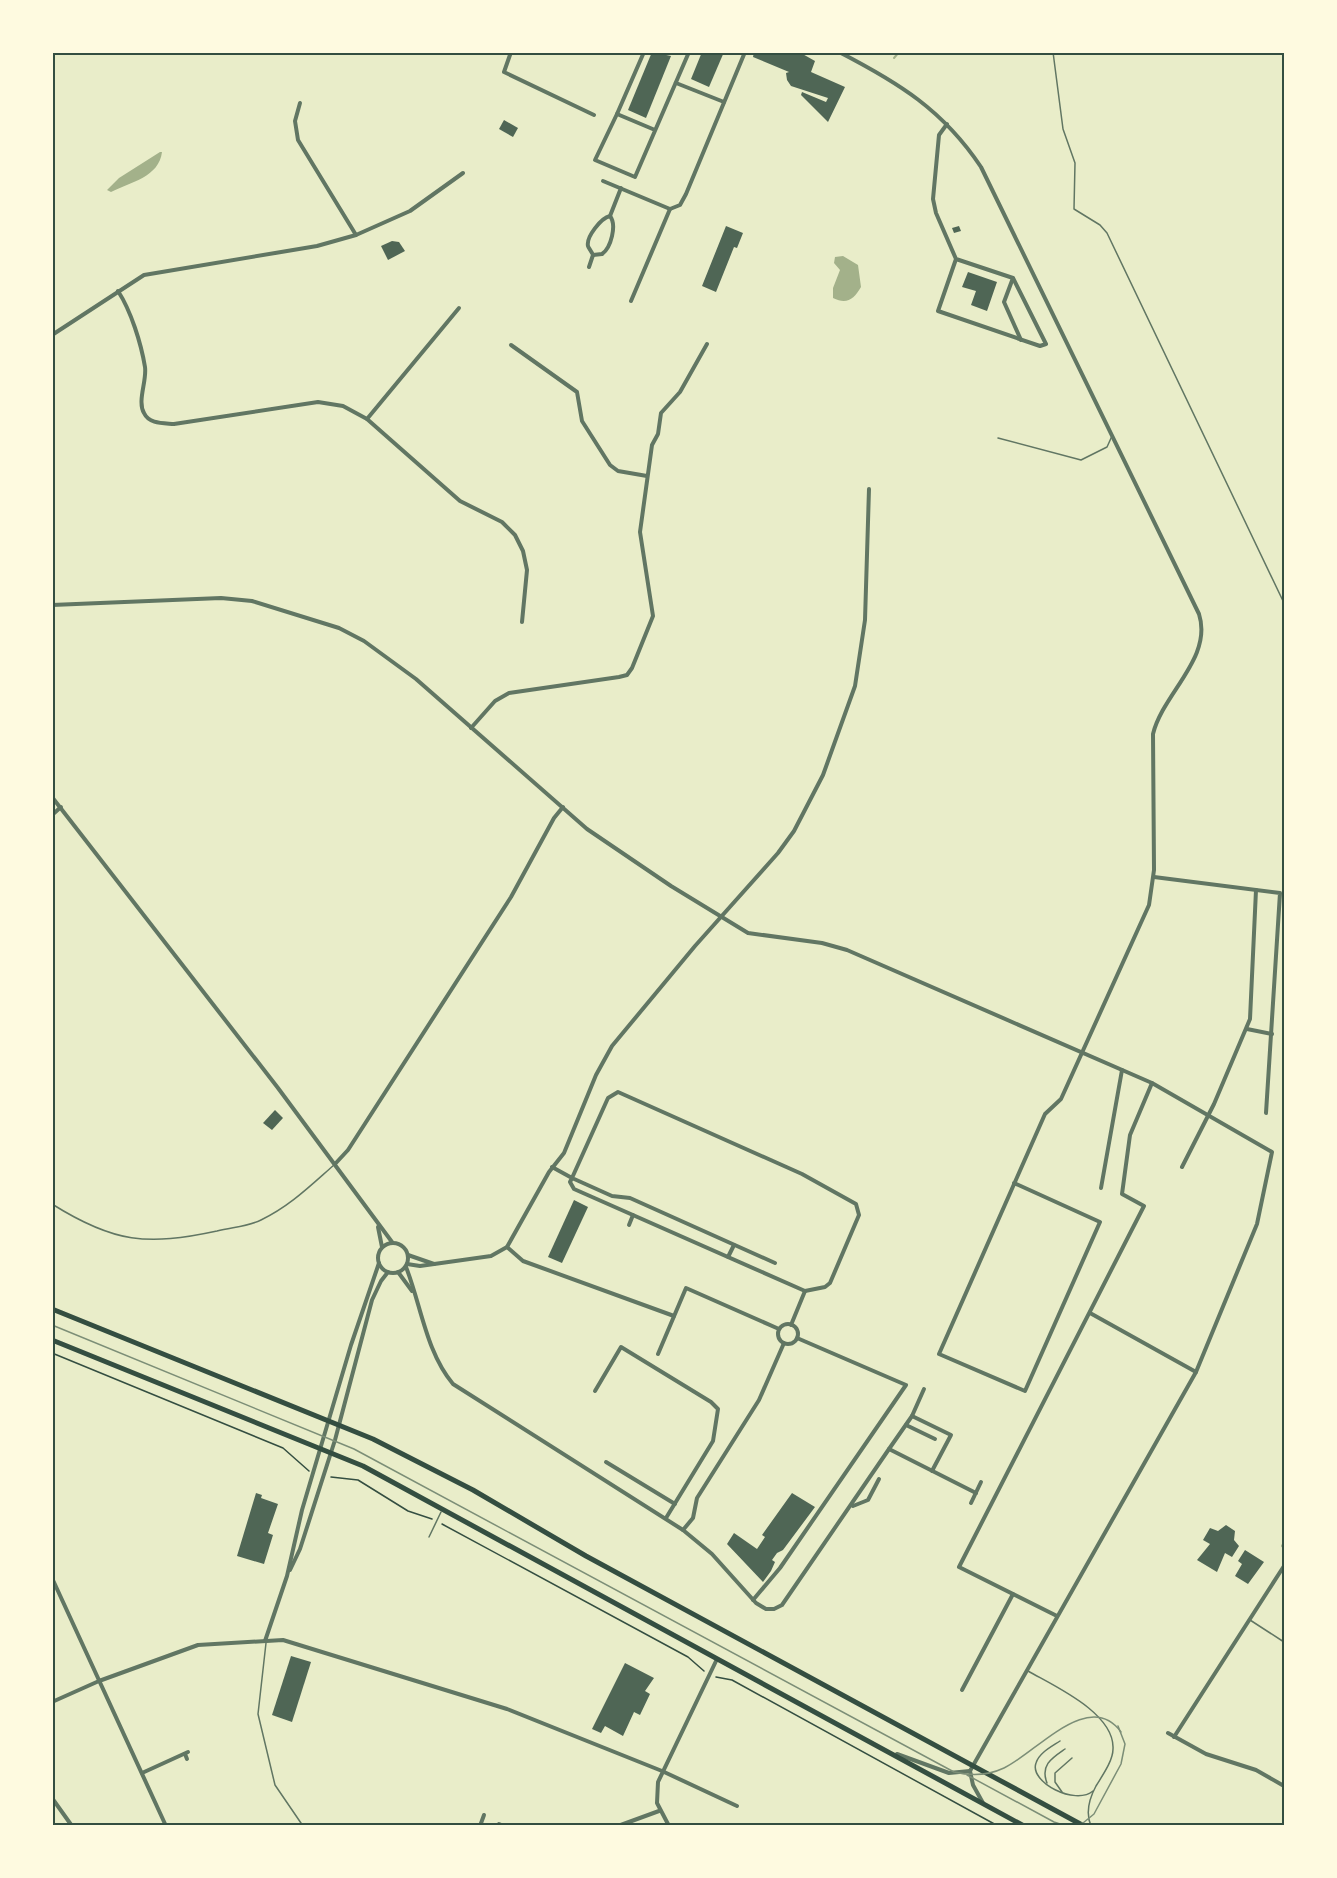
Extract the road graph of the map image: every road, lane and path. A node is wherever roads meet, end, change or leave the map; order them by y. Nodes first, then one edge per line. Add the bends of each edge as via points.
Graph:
1 (511, 52) edge
2 (644, 52) edge
3 (689, 52) edge
4 (745, 52) edge
5 (839, 52) edge
6 (1053, 52) edge
7 (675, 83) junction
8 (724, 102) junction
9 (300, 103) dead end
10 (617, 114) junction
11 (594, 115) dead end
12 (947, 124) junction
13 (655, 130) junction
14 (463, 173) dead end
15 (603, 181) dead end
16 (621, 188) junction
17 (670, 209) junction
18 (610, 216) junction
19 (356, 235) junction
20 (593, 255) junction
21 (956, 259) junction
22 (589, 267) dead end
23 (1012, 278) junction
24 (118, 291) junction
25 (631, 301) dead end
26 (459, 308) dead end
27 (52, 335) edge
28 (1022, 340) junction
29 (707, 344) dead end
30 (511, 345) dead end
31 (367, 420) junction
32 (1113, 436) junction
33 (999, 438) dead end
34 (647, 476) junction
35 (869, 489) dead end
36 (1284, 603) edge
37 (52, 605) edge
38 (522, 622) dead end
39 (471, 728) junction
40 (52, 797) edge
41 (61, 807) junction
42 (563, 807) junction
43 (52, 815) edge
44 (1154, 877) junction
45 (1256, 890) junction
46 (720, 916) junction
47 (1247, 1029) junction
48 (1272, 1034) junction
49 (1081, 1054) junction
50 (1122, 1070) junction
51 (1152, 1083) junction
52 (1266, 1113) dead end
53 (1209, 1115) junction
54 (335, 1164) junction
55 (552, 1167) junction
56 (1182, 1167) dead end
57 (572, 1179) junction
58 (1014, 1184) junction
59 (1101, 1188) dead end
60 (52, 1204) edge
61 (633, 1215) junction
62 (377, 1223) junction
63 (629, 1225) dead end
64 (392, 1242) junction
65 (734, 1245) junction
66 (382, 1247) junction
67 (507, 1247) junction
68 (408, 1255) junction
69 (728, 1257) junction
70 (379, 1263) junction
71 (775, 1263) dead end
72 (434, 1264) junction
73 (406, 1265) junction
74 (555, 1267) dead end
75 (547, 1270) junction
76 (388, 1272) junction
77 (398, 1272) junction
78 (412, 1291) junction
79 (805, 1291) junction
80 (52, 1309) edge
81 (1090, 1312) junction
82 (674, 1316) junction
83 (791, 1325) junction
84 (779, 1329) junction
85 (797, 1338) junction
86 (52, 1340) edge
87 (784, 1343) junction
88 (52, 1353) edge
89 (658, 1354) dead end
90 (1196, 1372) junction
91 (924, 1389) dead end
92 (595, 1391) dead end
93 (912, 1416) junction
94 (330, 1420) junction
95 (339, 1423) junction
96 (906, 1425) junction
97 (935, 1439) dead end
98 (321, 1448) junction
99 (890, 1449) junction
100 (331, 1452) junction
101 (606, 1462) dead end
102 (310, 1471) dead end
103 (932, 1471) junction
104 (328, 1476) dead end
105 (879, 1479) dead end
106 (981, 1482) dead end
107 (976, 1493) junction
108 (971, 1503) dead end
109 (675, 1504) junction
110 (852, 1506) junction
111 (442, 1509) junction
112 (666, 1518) junction
113 (437, 1521) junction
114 (683, 1530) junction
115 (429, 1537) dead end
116 (1284, 1566) edge
117 (287, 1576) junction
118 (52, 1578) edge
119 (1013, 1594) junction
120 (753, 1600) junction
121 (1057, 1616) junction
122 (1250, 1619) junction
123 (265, 1641) junction
124 (1284, 1642) edge
125 (717, 1659) junction
126 (1027, 1671) junction
127 (709, 1674) junction
128 (99, 1681) junction
129 (962, 1690) dead end
130 (52, 1702) edge
131 (1168, 1733) dead end
132 (1174, 1737) junction
133 (1060, 1741) dead end
134 (1065, 1749) dead end
135 (893, 1753) junction
136 (1072, 1758) dead end
137 (187, 1759) dead end
138 (972, 1768) junction
139 (662, 1771) junction
140 (142, 1773) junction
141 (1047, 1784) junction
142 (1284, 1786) edge
143 (1094, 1790) junction
144 (1064, 1794) junction
145 (52, 1798) edge
146 (985, 1804) junction
147 (737, 1806) dead end
148 (659, 1811) junction
149 (484, 1818) dead end
150 (72, 1826) edge
151 (166, 1826) edge
152 (303, 1826) edge
153 (480, 1826) edge
154 (618, 1826) edge
155 (669, 1826) edge
156 (998, 1826) edge
157 (1024, 1826) edge
158 (1084, 1826) edge
159 (1091, 1826) edge

1 - 11 street via 504,72
2 - 10 street
3 - 7 street
4 - 8 street
5 - 12 street via 888,78
6 - 36 lane via 1064,129 1075,163 1074,208 1107,234
7 - 8 street
7 - 13 street
8 - 17 street via 686,194 680,205
9 - 19 street via 295,121 298,140
10 - 13 street
10 - 13 street via 596,160 635,177
12 - 21 street via 939,135 933,199
12 - 32 street via 987,178
14 - 19 street via 401,216
15 - 16 street
16 - 17 street
16 - 18 street
17 - 25 street
18 - 20 street via 600,221 588,240
18 - 20 street via 614,227 608,249
19 - 24 street via 317,246 153,273
20 - 22 street
21 - 23 street
21 - 28 street via 938,311
23 - 28 street via 1004,302
23 - 28 street via 1046,344
24 - 27 street
24 - 31 street via 145,366 141,406 151,421 174,424 318,402 343,406
26 - 31 street
29 - 34 street via 680,392 661,413
30 - 34 street via 577,393 582,421 609,465 618,471
31 - 38 street via 460,501 502,522 515,535 527,570
32 - 33 lane via 1107,447 1081,460
32 - 44 street via 1199,614 1203,632 1198,651 1160,714 1153,734
34 - 39 street via 640,540 653,616 632,668 619,677 509,693 495,701
35 - 46 street via 865,620 855,686 823,775 794,831
37 - 39 street via 221,598 290,611 364,641 416,679
39 - 42 street
40 - 41 street
41 - 43 street
41 - 54 street
42 - 46 street via 603,840
42 - 54 street via 514,892 348,1150
44 - 45 street
44 - 49 street via 1144,918
45 - 47 street
45 - 48 street via 1280,893
46 - 49 street via 753,934 847,950
46 - 55 street via 612,1046 564,1153
47 - 48 street
47 - 53 street
48 - 52 street
49 - 50 street
49 - 58 street via 1062,1099 1045,1114
50 - 51 street
50 - 59 street
51 - 53 street
51 - 81 street via 1130,1135 1122,1194 1144,1206
53 - 56 street
53 - 90 street via 1272,1152 1257,1224
54 - 60 lane via 300,1197 260,1221 178,1239 123,1238 78,1220
54 - 62 street
55 - 57 street
55 - 67 street
57 - 61 street via 574,1189
57 - 65 street via 612,1196 630,1198
57 - 79 street via 608,1098 618,1092 802,1174 859,1209 830,1283
58 - 58 street via 939,1354 1025,1391 1100,1222
61 - 63 street
61 - 69 street
62 - 64 street
62 - 66 street
64 - 66 street
64 - 68 street via 401,1244
65 - 69 street
65 - 71 street
66 - 70 street
67 - 72 street via 491,1256
67 - 75 street via 523,1261
68 - 72 street
68 - 73 street
69 - 79 street
70 - 76 street
70 - 94 street
72 - 73 street
73 - 77 street
73 - 78 street
74 - 75 street
75 - 82 street
76 - 77 street
76 - 95 street via 372,1300
77 - 78 street
78 - 112 street via 440,1364 453,1384
79 - 83 street
80 - 94 main road
81 - 90 street
81 - 119 street via 959,1567
82 - 84 street via 686,1288
82 - 89 street
83 - 84 street
83 - 85 street via 797,1330
84 - 87 street via 778,1337
85 - 87 street via 791,1344
85 - 120 street via 906,1385 780,1568
86 - 98 main road
87 - 114 street via 759,1400 697,1498 693,1518
88 - 102 path via 283,1448
90 - 121 street
91 - 93 street
92 - 109 street via 621,1347 718,1409 713,1441
93 - 96 street
93 - 103 street via 951,1435
94 - 95 main road
94 - 98 street
95 - 100 street
95 - 138 main road via 473,1490
96 - 97 street
96 - 99 street
98 - 100 main road
98 - 117 street
99 - 103 street
99 - 110 street
100 - 111 main road
100 - 117 street via 300,1549
101 - 109 street
103 - 107 street
104 - 113 path via 357,1480 408,1511
105 - 110 street via 868,1500
106 - 107 street
107 - 108 street
109 - 112 street
110 - 120 street via 781,1606 766,1608
111 - 113 lane
111 - 125 main road
112 - 114 street
113 - 115 lane
113 - 127 path via 688,1657
114 - 120 street via 712,1554
116 - 122 street
117 - 123 street
118 - 128 street
119 - 121 street
119 - 129 street
121 - 126 street
122 - 124 lane
122 - 132 street
123 - 128 street via 198,1645
123 - 139 street via 283,1640 507,1709
123 - 152 lane via 258,1714 273,1781
125 - 127 street
125 - 135 main road
126 - 138 street
126 - 143 lane via 1086,1705 1108,1731 1113,1753
127 - 139 street
127 - 156 path via 732,1680
128 - 130 street
128 - 140 street
131 - 132 street
132 - 142 street via 1206,1754 1256,1770
133 - 141 lane via 1036,1763 1036,1774
134 - 141 lane via 1046,1765
135 - 138 street via 949,1773
135 - 146 main road
136 - 144 lane via 1059,1767 1055,1776 1056,1785
137 - 140 street via 186,1753
138 - 146 street via 973,1785
138 - 158 main road
139 - 147 street
139 - 148 street via 657,1794
140 - 151 street
141 - 144 lane
143 - 144 lane via 1082,1797
143 - 159 lane via 1087,1810
145 - 150 street
146 - 157 main road
148 - 154 street
148 - 155 street
149 - 153 street

